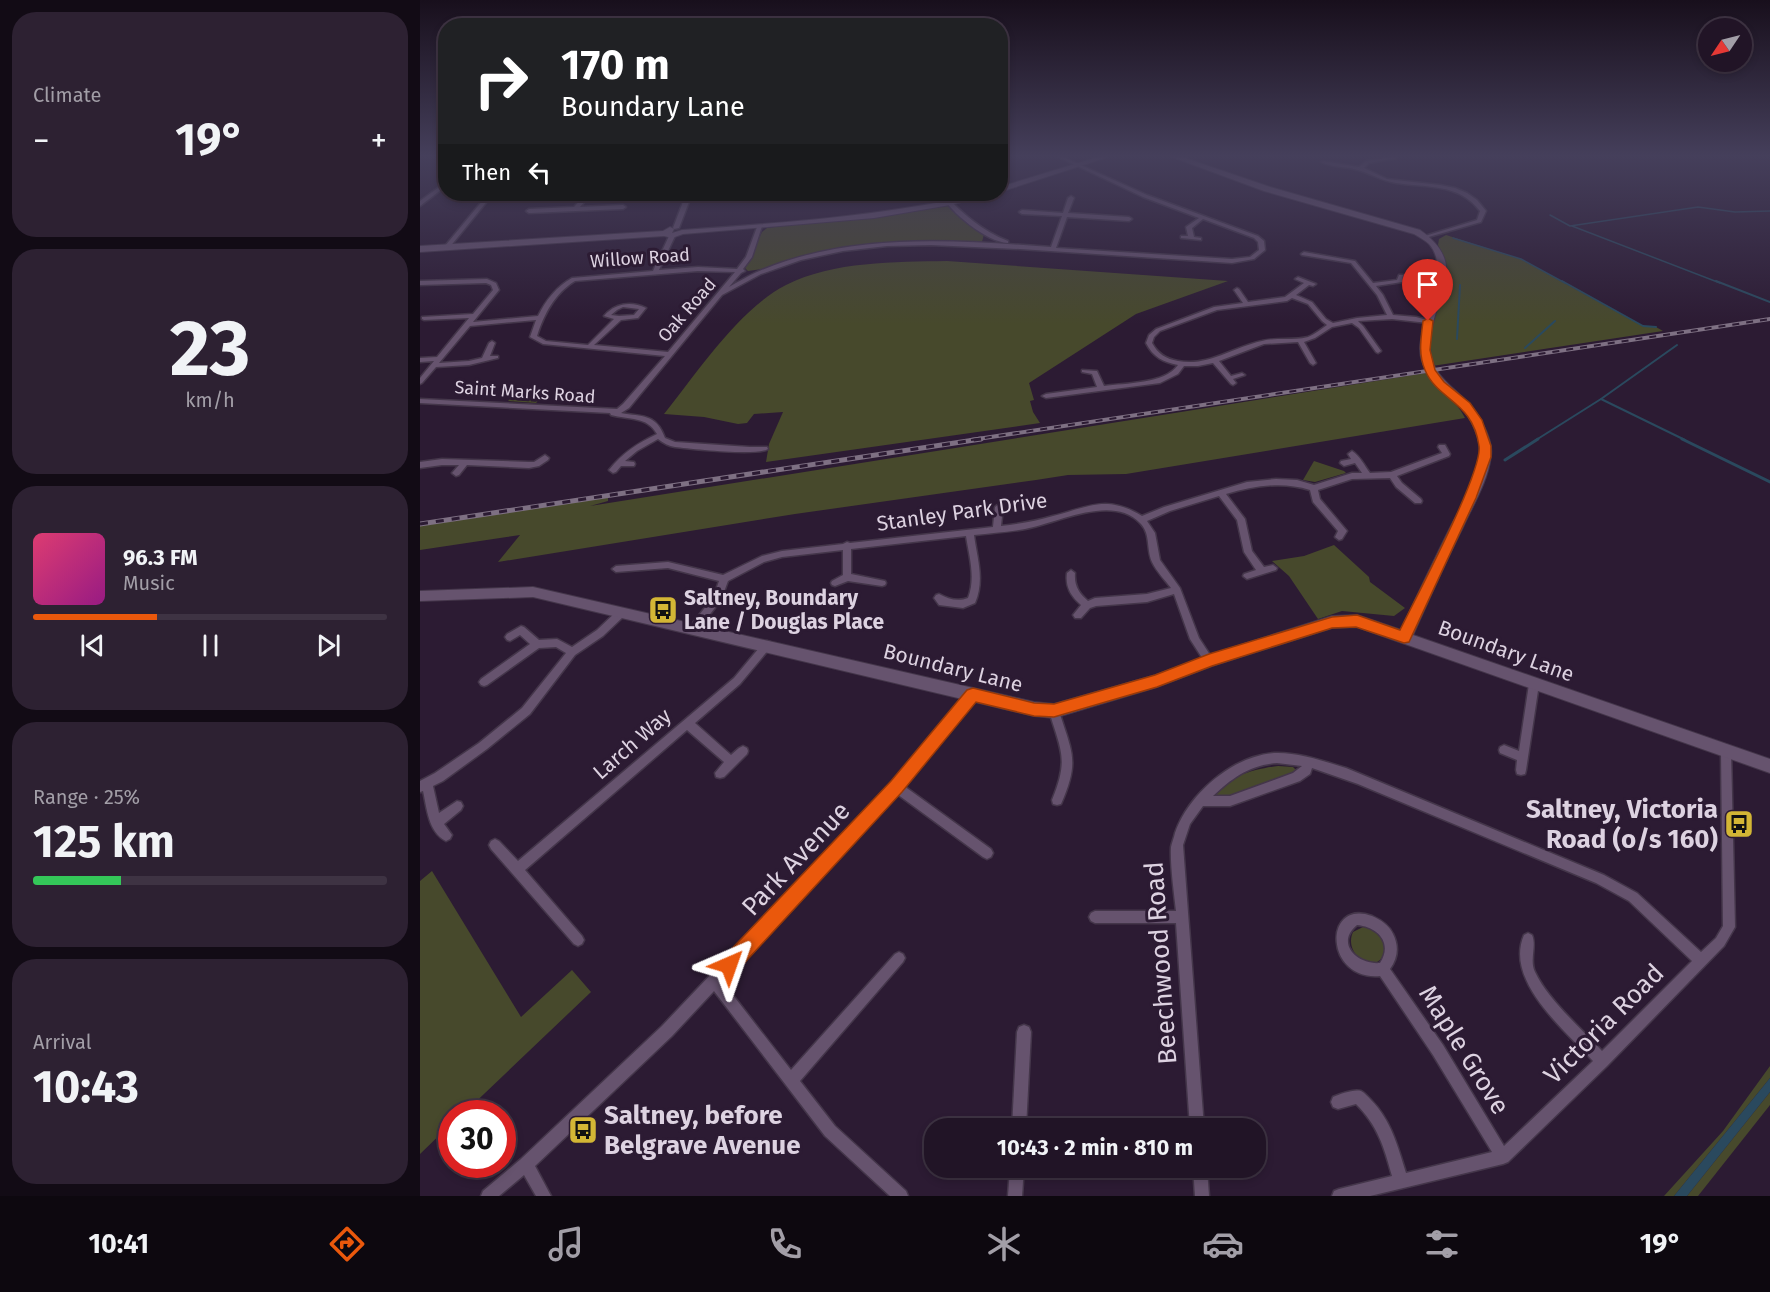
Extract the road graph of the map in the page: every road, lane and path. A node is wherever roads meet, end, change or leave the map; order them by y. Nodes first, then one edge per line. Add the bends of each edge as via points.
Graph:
1 (475, 213) edge
2 (682, 213) edge
3 (880, 213) edge
4 (961, 213) edge
5 (1034, 213) edge
6 (1190, 213) edge
7 (1351, 213) edge
8 (1481, 213) edge
9 (1065, 215) junction
10 (1202, 218) junction
11 (1129, 219) dead end
12 (760, 227) junction
13 (674, 232) junction
14 (989, 236) junction
15 (1183, 237) dead end
16 (1427, 237) junction
17 (1191, 238) junction
18 (1199, 239) dead end
19 (981, 244) junction
20 (1020, 246) junction
21 (447, 247) junction
22 (420, 249) edge
23 (1053, 249) junction
24 (1304, 254) dead end
25 (739, 271) junction
26 (655, 272) junction
27 (756, 273) junction
28 (1298, 279) dead end
29 (420, 283) edge
30 (1371, 285) junction
31 (1407, 285) dead end
32 (1237, 290) dead end
33 (720, 294) junction
34 (1293, 296) junction
35 (1246, 303) junction
36 (1389, 315) junction
37 (475, 316) junction
38 (424, 318) dead end
39 (541, 318) junction
40 (619, 318) junction
41 (1354, 321) junction
42 (1428, 321) junction
43 (470, 324) junction
44 (1332, 325) junction
45 (1300, 341) junction
46 (492, 343) dead end
47 (1385, 344) dead end
48 (590, 346) junction
49 (669, 354) junction
50 (496, 357) dead end
51 (1299, 359) dead end
52 (420, 360) edge
53 (485, 360) junction
54 (438, 362) junction
55 (1216, 362) junction
56 (1181, 365) junction
57 (1103, 368) dead end
58 (1084, 371) dead end
59 (1095, 372) junction
60 (1242, 375) dead end
61 (420, 382) edge
62 (1101, 388) junction
63 (1046, 396) dead end
64 (420, 401) edge
65 (626, 405) joint
66 (614, 413) junction
67 (662, 435) junction
68 (764, 448) dead end
69 (717, 449) junction
70 (712, 457) dead end
71 (545, 458) dead end
72 (1455, 458) dead end
73 (465, 463) junction
74 (1344, 463) dead end
75 (631, 464) dead end
76 (420, 465) edge
77 (456, 473) dead end
78 (1367, 475) junction
79 (1392, 475) junction
80 (1314, 488) junction
81 (1220, 492) junction
82 (1418, 501) dead end
83 (999, 507) dead end
84 (1142, 520) junction
85 (997, 529) junction
86 (970, 533) junction
87 (1355, 534) dead end
88 (847, 545) junction
89 (632, 555) dead end
90 (629, 567) junction
91 (1273, 568) dead end
92 (616, 569) dead end
93 (1261, 570) junction
94 (1071, 573) dead end
95 (1247, 576) dead end
96 (847, 577) junction
97 (724, 579) junction
98 (835, 583) dead end
99 (882, 583) dead end
100 (1177, 590) junction
101 (420, 596) edge
102 (972, 600) junction
103 (939, 604) dead end
104 (1087, 605) junction
105 (980, 608) dead end
106 (620, 614) junction
107 (1078, 615) dead end
108 (694, 628) junction
109 (510, 638) dead end
110 (1404, 638) junction
111 (537, 644) junction
112 (767, 645) junction
113 (572, 652) junction
114 (1209, 661) junction
115 (484, 682) dead end
116 (1534, 684) junction
117 (973, 695) junction
118 (1054, 711) junction
119 (687, 723) junction
120 (1504, 750) dead end
121 (743, 751) dead end
122 (1725, 752) junction
123 (1523, 757) junction
124 (732, 762) junction
125 (1309, 762) junction
126 (1770, 766) edge
127 (1521, 770) dead end
128 (720, 772) dead end
129 (423, 785) edge
130 (896, 786) junction
131 (1057, 800) dead end
132 (1200, 801) junction
133 (457, 806) dead end
134 (436, 823) junction
135 (446, 835) dead end
136 (495, 845) dead end
137 (987, 853) dead end
138 (517, 869) junction
139 (1095, 916) dead end
140 (1181, 917) junction
141 (1528, 939) dead end
142 (578, 940) dead end
143 (899, 958) dead end
144 (1701, 961) junction
145 (1383, 969) junction
146 (714, 981) junction
147 (1023, 1032) dead end
148 (1602, 1061) junction
149 (791, 1081) junction
150 (1338, 1102) dead end
151 (1019, 1118) edge
152 (1196, 1118) edge
153 (1503, 1157) junction
154 (526, 1164) junction
155 (1016, 1178) edge
156 (1201, 1178) edge
157 (1401, 1181) junction
158 (488, 1196) edge
159 (544, 1196) edge
160 (901, 1196) edge
161 (1015, 1196) edge
162 (1202, 1196) edge
163 (1339, 1196) edge

1 - 21 street
2 - 13 street
3 - 12 street
4 - 14 street
5 - 9 street
6 - 10 street
7 - 16 street
8 - 16 street via 1479,221
9 - 11 street
9 - 23 street
10 - 17 street via 1189,227
10 - 23 street via 1256,237 1262,250 1252,258 1232,261
12 - 13 street
12 - 25 street, Oak Road via 750,257
13 - 21 street
13 - 26 street
14 - 19 street
14 - 20 street
15 - 17 street
16 - 42 street via 1444,269
17 - 18 street
19 - 20 street
19 - 27 street via 844,250 790,261
20 - 23 street
21 - 22 street
24 - 30 street via 1313,252 1353,262
25 - 26 street, Willow Road
25 - 27 street, Willow Road
25 - 33 street, Oak Road
26 - 39 street, Willow Road via 574,279 559,289
27 - 33 street
28 - 34 street via 1310,284
29 - 37 street via 494,284 496,290
30 - 31 street via 1401,278
30 - 36 street
32 - 35 street
33 - 49 street, Oak Road
34 - 35 street
34 - 44 street via 1311,303
35 - 56 street via 1206,311 1151,336 1149,343 1159,357
36 - 41 street
36 - 42 street
37 - 38 street
37 - 43 street
39 - 43 street
39 - 48 street via 533,337 539,342
40 - 40 street via 608,316 617,306 643,308 636,317
40 - 48 street
41 - 44 street
41 - 47 street via 1376,349
42 - 110 street via 1425,350 1430,371 1476,420 1485,457 1470,498
43 - 54 street
44 - 45 street
45 - 51 street via 1312,361
45 - 55 street via 1266,342
46 - 53 street
48 - 49 street
49 - 65 street, Oak Road
50 - 53 street
52 - 54 street
53 - 54 street
54 - 61 street
55 - 56 street
55 - 60 street via 1231,381
56 - 62 street via 1176,373 1161,381
57 - 59 street
58 - 59 street
59 - 62 street
62 - 63 street via 1062,397
64 - 66 street, Saint Marks Road
65 - 66 street, Saint Marks Road
66 - 67 street via 646,418
67 - 69 street via 674,444
67 - 75 street via 638,445 616,466
68 - 69 street
69 - 70 street
71 - 73 street via 535,469
72 - 79 street via 1444,451
73 - 76 street
73 - 77 street
74 - 78 street via 1354,457
78 - 79 street
78 - 80 street
79 - 82 street
80 - 81 street via 1297,483 1262,482
80 - 87 street via 1316,500 1341,534
81 - 84 street
81 - 93 street via 1241,519 1248,552
83 - 85 street
84 - 85 street, Stanley Park Drive via 1120,509 1093,507
84 - 100 street via 1151,532 1156,561
85 - 86 street, Stanley Park Drive
86 - 88 street, Stanley Park Drive
86 - 102 street via 977,574
88 - 96 street
88 - 97 street, Stanley Park Drive via 762,559
89 - 90 street
90 - 92 street
90 - 97 street via 668,565
91 - 93 street
93 - 95 street
94 - 104 street via 1069,581 1075,595
96 - 98 street
96 - 99 street
97 - 108 street via 718,597
100 - 104 street
100 - 114 street via 1195,639
101 - 106 street, Boundary Lane via 533,592
102 - 103 street
102 - 105 street
104 - 107 street
106 - 108 street, Boundary Lane
106 - 113 street
108 - 112 street, Boundary Lane
109 - 111 street via 520,630
110 - 114 street, Boundary Lane via 1357,621 1343,620
110 - 116 street, Boundary Lane
111 - 113 street via 557,643
111 - 115 street via 501,676
112 - 117 street, Boundary Lane
112 - 119 street, Larch Way via 737,681
113 - 129 street via 526,711 483,746
114 - 118 street, Boundary Lane via 1157,681
116 - 122 street, Boundary Lane
116 - 123 street
117 - 118 street, Boundary Lane
117 - 130 street, Park Avenue
118 - 131 street via 1068,750 1069,765
119 - 124 street
119 - 138 street, Larch Way
120 - 123 street
121 - 124 street
122 - 126 street, Boundary Lane
122 - 144 street, Victoria Road via 1729,927
123 - 127 street
124 - 128 street
125 - 132 street via 1296,777 1230,801
125 - 132 street, Beechwood Road via 1276,758 1254,761 1221,780
125 - 144 street, Beechwood Road via 1600,879 1633,897
129 - 134 street
130 - 137 street
130 - 146 street, Park Avenue
132 - 140 street, Beechwood Road via 1185,821 1176,845
133 - 134 street
134 - 135 street
136 - 138 street
138 - 142 street
139 - 140 street
140 - 152 street, Beechwood Road
141 - 148 street via 1530,977
143 - 149 street
144 - 148 street, Victoria Road
145 - 145 street via 1365,970 1350,960 1342,940 1348,923 1369,919 1387,933 1392,954
145 - 153 street, Maple Grove
146 - 149 street
146 - 154 street, Park Avenue via 667,1031
147 - 151 street
148 - 153 street, Victoria Road
149 - 160 street via 830,1131
150 - 157 street via 1358,1098 1373,1110 1384,1125
153 - 157 street
154 - 158 street, Park Avenue
154 - 159 street
155 - 161 street
156 - 162 street
157 - 163 street

